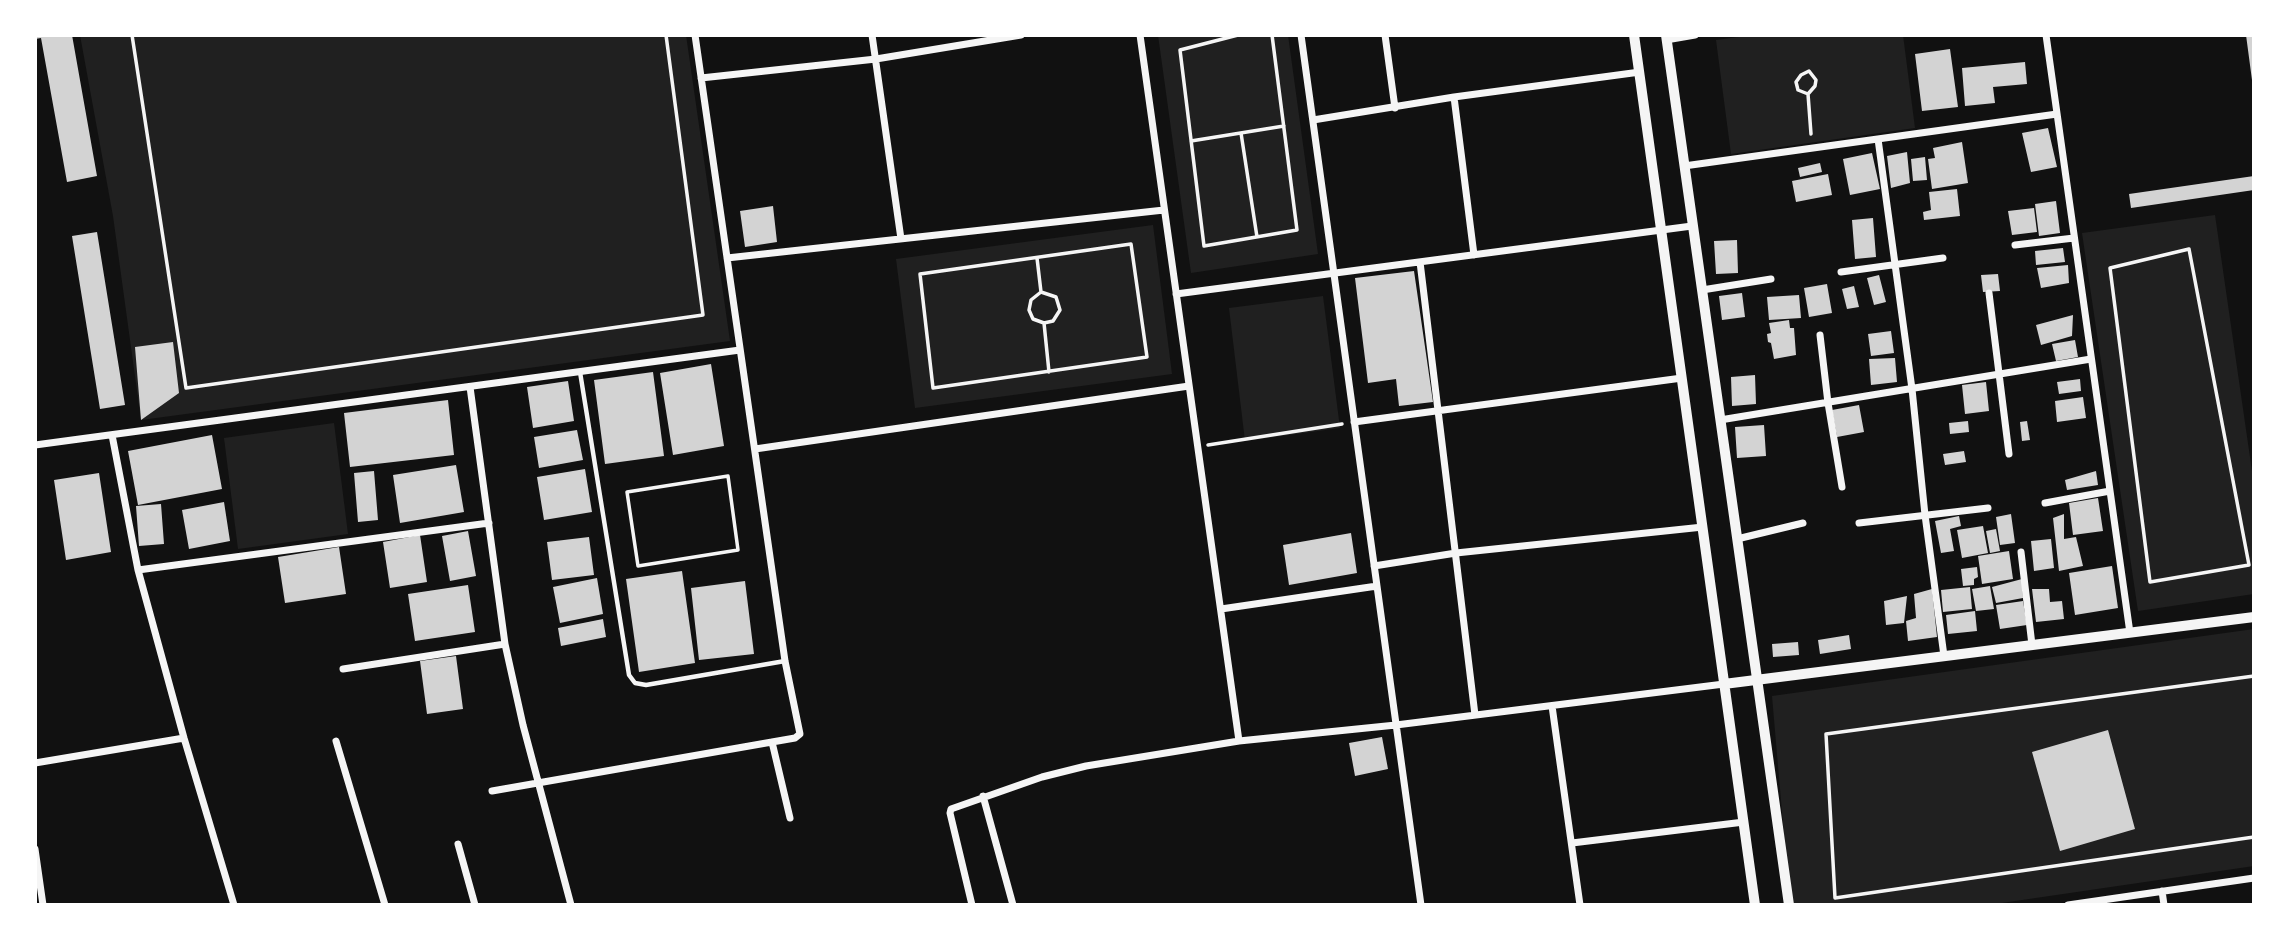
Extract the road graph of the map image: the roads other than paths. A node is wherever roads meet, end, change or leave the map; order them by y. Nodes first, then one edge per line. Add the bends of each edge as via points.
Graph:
1 (695, 35) edge
2 (873, 35) edge
3 (1021, 35) edge
4 (1140, 35) edge
5 (1301, 35) edge
6 (1385, 35) edge
7 (1634, 35) edge
8 (1695, 35) edge
9 (2046, 35) edge
10 (1666, 37) edge
11 (876, 59) junction
12 (1640, 72) junction
13 (701, 78) junction
14 (1454, 97) junction
15 (1395, 108) junction
16 (2057, 114) junction
17 (1312, 120) junction
18 (1878, 139) junction
19 (1684, 166) junction
20 (1164, 209) junction
21 (1692, 226) junction
22 (1661, 230) junction
23 (901, 239) junction
24 (2074, 239) junction
25 (2015, 245) dead end
26 (1474, 255) junction
27 (727, 258) junction
28 (1942, 258) dead end
29 (1420, 262) junction
30 (1895, 265) junction
31 (1841, 272) dead end
32 (1334, 273) junction
33 (1771, 279) dead end
34 (1702, 290) junction
35 (1989, 293) dead end
36 (1176, 294) junction
37 (1820, 335) dead end
38 (740, 350) junction
39 (2091, 359) junction
40 (580, 372) junction
41 (2000, 374) junction
42 (1682, 378) junction
43 (1189, 386) junction
44 (470, 387) junction
45 (1912, 389) junction
46 (1828, 403) junction
47 (1438, 411) junction
48 (1720, 420) junction
49 (1354, 422) junction
50 (111, 435) junction
51 (35, 445) edge
52 (755, 449) junction
53 (2009, 454) dead end
54 (1842, 487) dead end
55 (2110, 491) junction
56 (2045, 503) dead end
57 (1988, 508) dead end
58 (1925, 515) junction
59 (489, 523) junction
60 (1803, 523) dead end
61 (1859, 523) dead end
62 (1703, 527) junction
63 (1737, 539) junction
64 (1456, 552) junction
65 (2021, 552) dead end
66 (1374, 566) junction
67 (138, 570) junction
68 (1377, 586) junction
69 (1221, 609) junction
70 (2254, 617) edge
71 (2130, 633) junction
72 (506, 644) junction
73 (2032, 645) junction
74 (1944, 656) junction
75 (785, 661) junction
76 (343, 669) dead end
77 (1757, 680) junction
78 (1724, 684) junction
79 (1552, 706) junction
80 (1475, 715) junction
81 (1396, 725) junction
82 (184, 738) junction
83 (336, 741) dead end
84 (1239, 741) junction
85 (772, 742) junction
86 (35, 763) edge
87 (541, 784) junction
88 (492, 791) dead end
89 (983, 796) junction
90 (790, 818) dead end
91 (1744, 822) junction
92 (1572, 843) junction
93 (458, 844) dead end
94 (35, 849) edge
95 (2254, 878) edge
96 (2162, 891) junction
97 (43, 905) edge
98 (234, 905) edge
99 (385, 905) edge
100 (475, 905) edge
101 (571, 905) edge
102 (972, 905) edge
103 (1013, 905) edge
104 (1421, 905) edge
105 (1580, 905) edge
106 (1755, 905) edge
107 (1789, 905) edge
108 (2068, 905) edge
109 (2164, 905) edge

1 - 13 street
2 - 11 street
3 - 11 street
4 - 20 street
5 - 17 street
6 - 15 street
7 - 12 street
8 - 10 street
9 - 16 street
10 - 19 street
11 - 13 street
11 - 23 street
12 - 14 street
12 - 22 street
13 - 27 street
14 - 15 street
14 - 26 street
15 - 17 street
16 - 18 street
16 - 24 street
17 - 32 street
18 - 19 street
18 - 30 street
19 - 21 street
20 - 23 street
20 - 36 street
21 - 22 street
21 - 34 street
22 - 26 street
22 - 42 street
23 - 27 street
24 - 25 street
24 - 39 street
26 - 29 street
27 - 38 street
28 - 30 street
29 - 32 street
29 - 47 street
30 - 31 street
30 - 45 street
32 - 36 street
32 - 49 street
33 - 34 street
34 - 48 street
35 - 41 street
36 - 43 street
37 - 46 street
38 - 40 street
38 - 52 street
39 - 41 street
39 - 55 street
40 - 44 street
40 - 75 lane via 629,676 646,685
41 - 45 street
41 - 53 street
42 - 47 street
42 - 62 street
43 - 52 street
43 - 69 street
44 - 50 street
44 - 59 street
45 - 46 street
45 - 58 street
46 - 48 street
46 - 54 street
47 - 49 street
47 - 64 street
48 - 63 street
49 - 66 street
50 - 51 street
50 - 67 street
52 - 75 street
55 - 56 street
55 - 71 street
57 - 58 street
58 - 61 street
58 - 74 street
59 - 67 street
59 - 72 street
60 - 63 street
62 - 64 street
62 - 78 street
63 - 77 street
64 - 66 street
64 - 80 street
65 - 73 street
66 - 68 street
67 - 82 street
68 - 69 street
68 - 81 street
69 - 84 street
70 - 71 street
71 - 73 street
72 - 76 street
72 - 87 street
73 - 74 street
74 - 77 street
75 - 85 street via 800,734
77 - 78 street
77 - 107 street
78 - 79 street
78 - 91 street
79 - 80 street
79 - 92 street
80 - 81 street
81 - 84 street
81 - 104 street
82 - 86 street
82 - 98 street
83 - 99 street
84 - 89 street via 1086,766
85 - 87 street
85 - 90 street
87 - 88 street
87 - 101 street
89 - 102 street via 954,806 950,813
89 - 103 street
91 - 92 street
91 - 106 street
92 - 105 street
93 - 100 street
94 - 97 street
95 - 96 street
96 - 108 street
96 - 109 street

